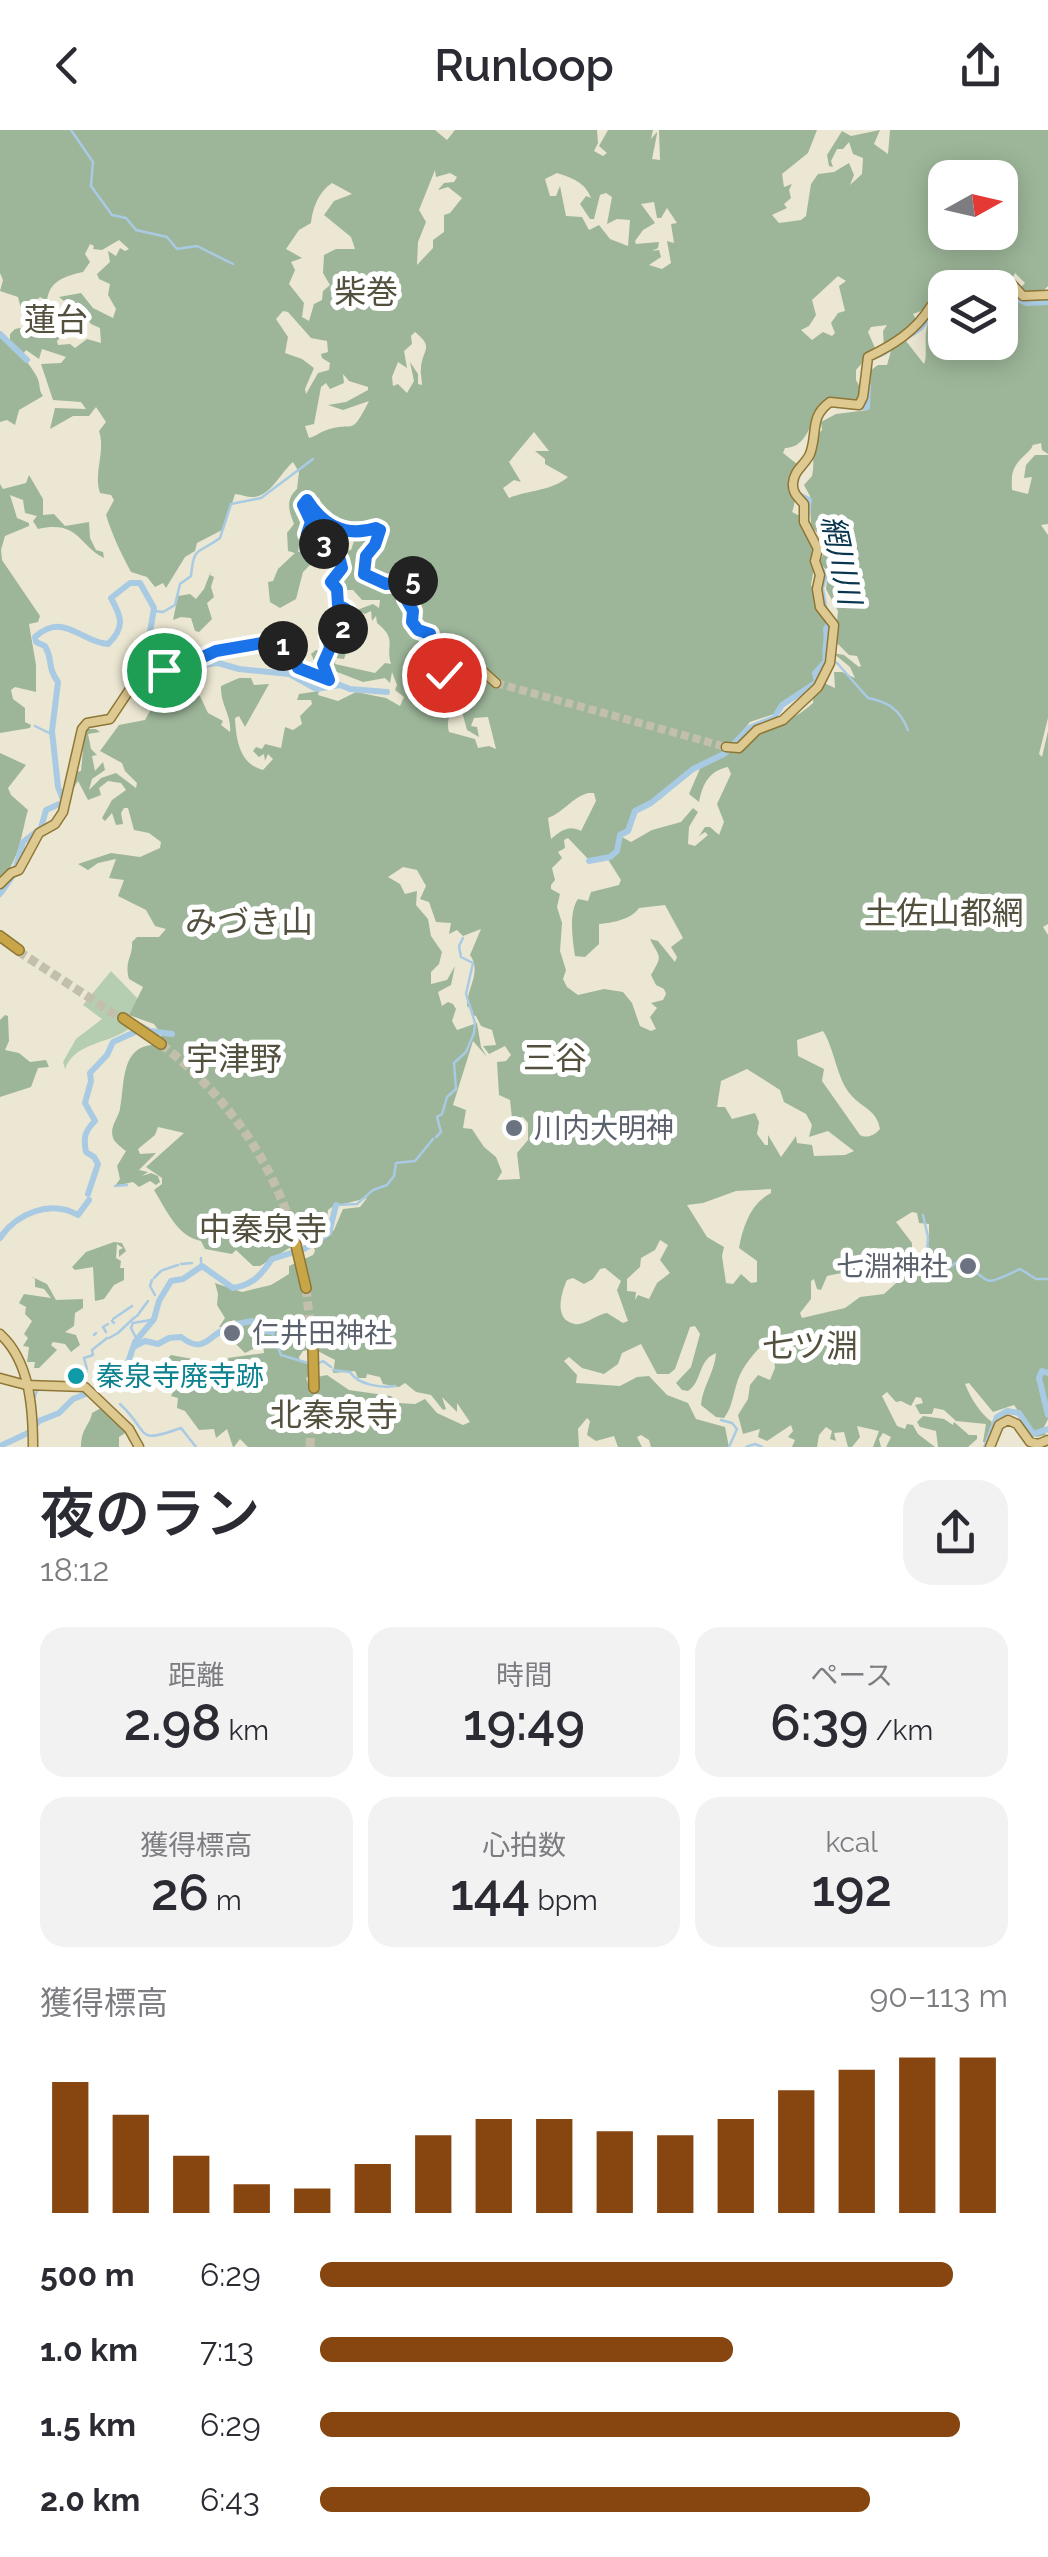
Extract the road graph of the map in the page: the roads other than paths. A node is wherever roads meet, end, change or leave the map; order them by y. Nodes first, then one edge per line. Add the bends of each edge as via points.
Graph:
1 (1018, 291) edge
2 (1048, 295) edge
3 (928, 311) edge
4 (496, 683) tunnel mouth
5 (728, 748) tunnel mouth
6 (0, 884) edge
7 (0, 937) edge
8 (18, 950) tunnel mouth
9 (127, 1021) tunnel mouth
10 (161, 1044) tunnel mouth
11 (291, 1228) tunnel mouth
12 (305, 1288) tunnel mouth
13 (0, 1334) edge
14 (312, 1351) tunnel mouth
15 (0, 1378) edge
16 (26, 1385) junction
17 (314, 1388) tunnel mouth
18 (1048, 1440) edge
19 (34, 1447) edge
20 (139, 1447) edge
21 (990, 1447) edge

1 - 2 main road
3 - 5 main road via 918,326 868,357 859,405 830,402 815,419 810,455 793,486 817,546 820,607 834,631 830,658 820,684 784,720 757,730 740,748
4 - 6 main road via 473,664 447,676 428,662 431,635 417,629 406,602 413,581 386,584 364,574 380,530 354,533 325,522 307,500 307,534 340,560 331,582 338,605 357,626 328,635 323,664 329,680 298,668 274,641 216,651 175,670 144,670 108,721 84,727 66,808
7 - 8 highway
9 - 10 highway
11 - 12 highway
13 - 16 main road via 18,1356
14 - 17 highway
15 - 16 main road
16 - 19 main road
16 - 20 main road via 80,1385
18 - 21 main road via 1030,1442 1008,1420

